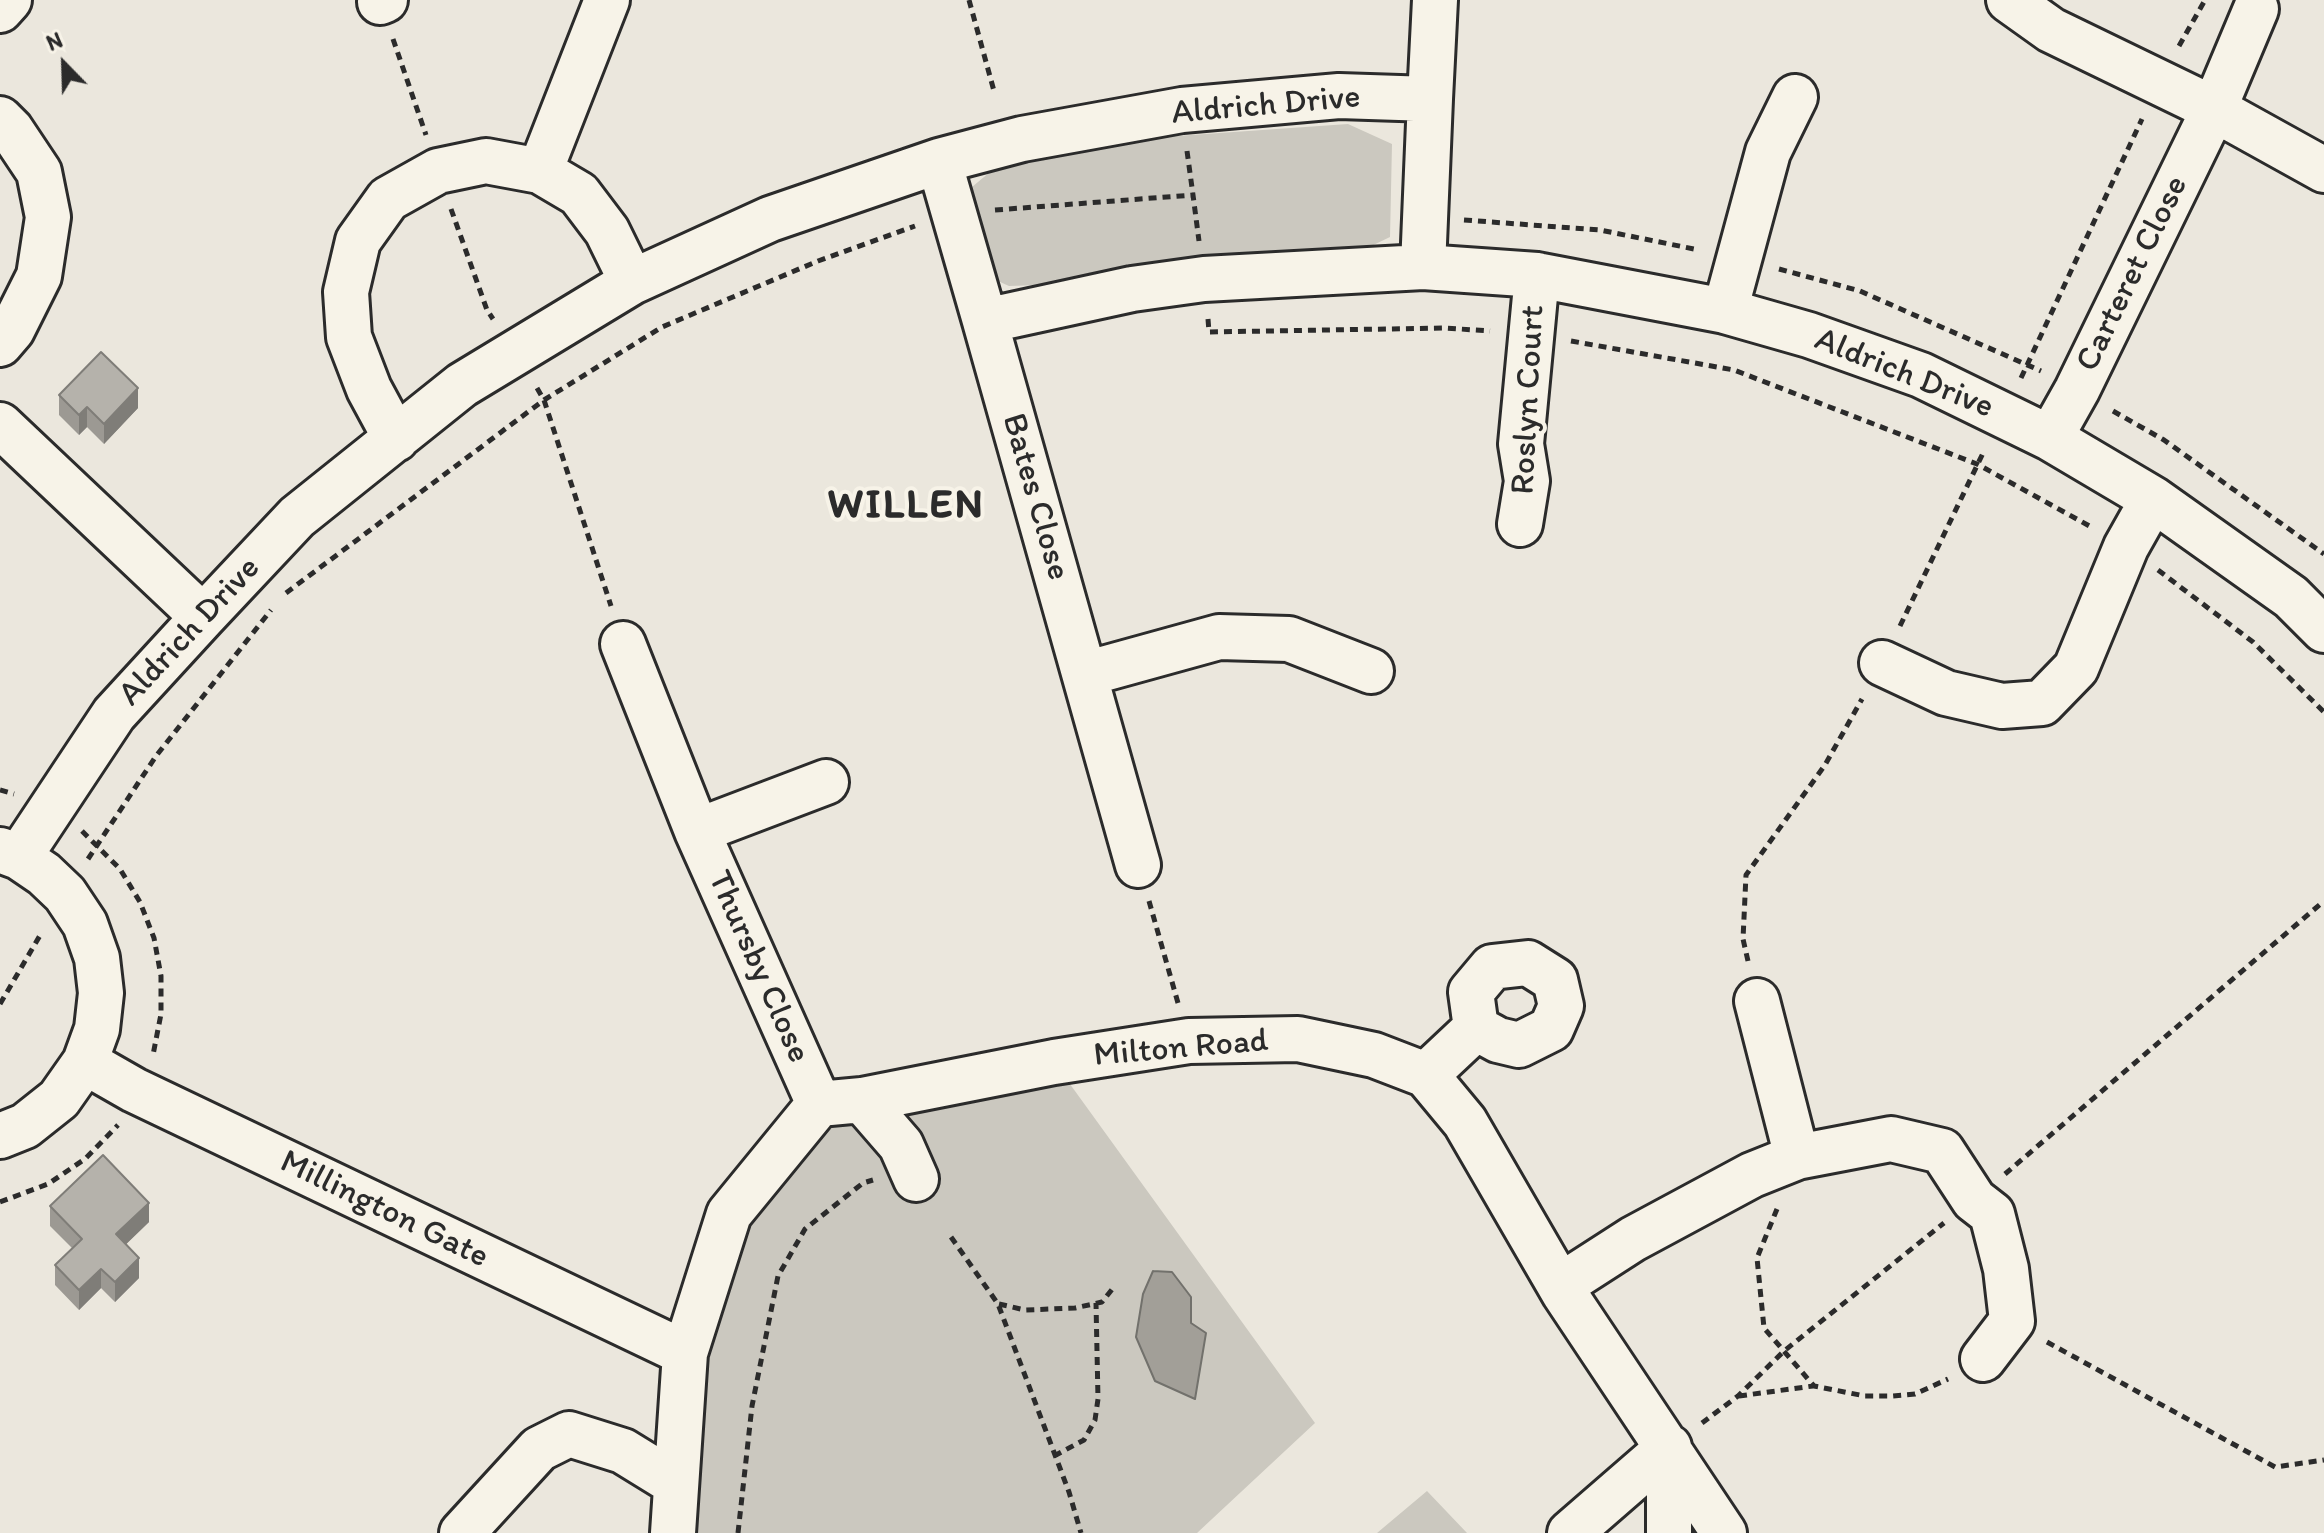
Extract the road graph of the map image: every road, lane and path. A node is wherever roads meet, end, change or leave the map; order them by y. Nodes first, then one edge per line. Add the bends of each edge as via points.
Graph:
1 (9, 0) edge
2 (607, 0) edge
3 (969, 0) edge
4 (1435, 0) edge
5 (2009, 0) edge
6 (2205, 0) edge
7 (2256, 9) dead end
8 (0, 10) edge
9 (2159, 81) junction
10 (994, 91) dead end
11 (1795, 97) dead end
12 (1430, 99) junction
13 (2214, 109) junction
14 (0, 119) edge
15 (939, 161) junction
16 (2324, 170) edge
17 (540, 171) junction
18 (954, 213) junction
19 (1423, 267) junction
20 (1537, 275) junction
21 (1204, 279) junction
22 (632, 282) junction
23 (1725, 311) junction
24 (985, 321) junction
25 (1530, 334) junction
26 (0, 344) edge
27 (2002, 414) junction
28 (0, 425) edge
29 (2050, 438) junction
30 (396, 439) junction
31 (1977, 464) junction
32 (2153, 499) junction
33 (1520, 524) dead end
34 (2126, 547) junction
35 (281, 597) dead end
36 (271, 610) dead end
37 (203, 617) junction
38 (2324, 630) edge
39 (623, 644) dead end
40 (1882, 663) junction
41 (1371, 671) dead end
42 (1085, 674) junction
43 (2324, 712) edge
44 (826, 782) dead end
45 (697, 831) junction
46 (9, 854) edge
47 (1138, 865) joint
48 (65, 894) junction
49 (1757, 1001) joint
50 (0, 1004) edge
51 (1476, 1028) dead end
52 (1189, 1041) junction
53 (85, 1062) junction
54 (1426, 1075) junction
55 (862, 1100) junction
56 (819, 1104) junction
57 (0, 1136) edge
58 (1797, 1157) junction
59 (909, 1162) joint
60 (951, 1237) dead end
61 (1560, 1286) junction
62 (1114, 1287) dead end
63 (1096, 1303) junction
64 (998, 1304) junction
65 (2012, 1321) junction
66 (685, 1353) junction
67 (1983, 1359) joint
68 (1814, 1386) junction
69 (1738, 1396) dead end
70 (1669, 1447) junction
71 (1054, 1456) junction
72 (2324, 1460) edge
73 (675, 1483) junction
74 (462, 1533) edge
75 (673, 1533) edge
76 (738, 1533) edge
77 (1081, 1533) edge
78 (1570, 1533) edge
79 (1669, 1533) edge
80 (1724, 1533) edge

1 - 8 street
2 - 17 street
3 - 10 path
4 - 12 street
5 - 9 street via 2051,30
6 - 9 path
7 - 13 street, Carteret Close
9 - 13 street
9 - 27 path
11 - 23 street via 1768,152
12 - 15 street, Aldrich Drive via 1339,96 1182,110 1022,139
12 - 19 street
13 - 16 street
13 - 29 street, Carteret Close
14 - 26 street via 39,172 48,217 39,276
15 - 18 street
15 - 22 street, Aldrich Drive via 770,219
17 - 22 street via 579,194 607,231
17 - 30 street via 486,161 438,171 388,199 358,241 346,292 349,337
18 - 21 path via 1193,195
18 - 24 street
18 - 35 path via 818,261 662,327 544,400
19 - 20 street, Aldrich Drive
19 - 21 street, Aldrich Drive
20 - 23 street, Aldrich Drive
20 - 25 street, Roslyn Court
21 - 24 street, Aldrich Drive
21 - 25 path via 1209,332 1445,328
22 - 30 street, Aldrich Drive via 462,385
23 - 27 street, Aldrich Drive via 1921,375
24 - 42 street, Bates Close
25 - 31 path via 1734,370
25 - 33 street, Roslyn Court via 1521,444 1527,481
27 - 29 street, Aldrich Drive
27 - 31 path
28 - 37 street
29 - 32 street, Aldrich Drive
30 - 37 street, Aldrich Drive via 297,517
31 - 34 path
31 - 40 path
32 - 34 street
32 - 38 street, Aldrich Drive via 2291,597
34 - 40 street via 2076,668 2042,703 2002,706 1946,693
34 - 43 path via 2253,642
36 - 48 path via 156,756
37 - 46 street, Aldrich Drive via 114,714
39 - 45 street, Thursby Close
40 - 49 path via 1825,765 1746,875 1743,939
41 - 42 street via 1289,639 1219,637
42 - 47 street, Bates Close
44 - 45 street, Thursby Close
45 - 56 street, Thursby Close
46 - 48 street via 44,874
47 - 52 path
48 - 50 path
48 - 53 street via 85,924 100,982 97,1029
49 - 58 street
51 - 54 street
52 - 54 street, Milton Road via 1298,1039 1374,1055
52 - 55 street, Milton Road
53 - 57 street via 59,1099 25,1126
53 - 66 street, Millington Gate
54 - 61 street, Milton Road via 1465,1122
55 - 56 street, Milton Road
55 - 59 street
56 - 66 street via 729,1214
58 - 61 street via 1675,1214
58 - 65 street via 1891,1139 1942,1151 1974,1200 1992,1214
58 - 68 path via 1757,1258 1764,1328
59 - 76 path via 863,1183 805,1229 778,1276 752,1406
60 - 64 path
61 - 70 street, Milton Road
62 - 63 path
63 - 64 path via 1054,1310
63 - 71 path via 1095,1420 1084,1440
64 - 71 path
65 - 67 street
65 - 72 path via 2275,1467
66 - 73 street
67 - 68 path via 1915,1394 1865,1396
68 - 69 path
70 - 78 street
70 - 79 street
70 - 80 street, Milton Road
71 - 77 path
73 - 74 street via 623,1451 569,1434 539,1449
73 - 75 street

